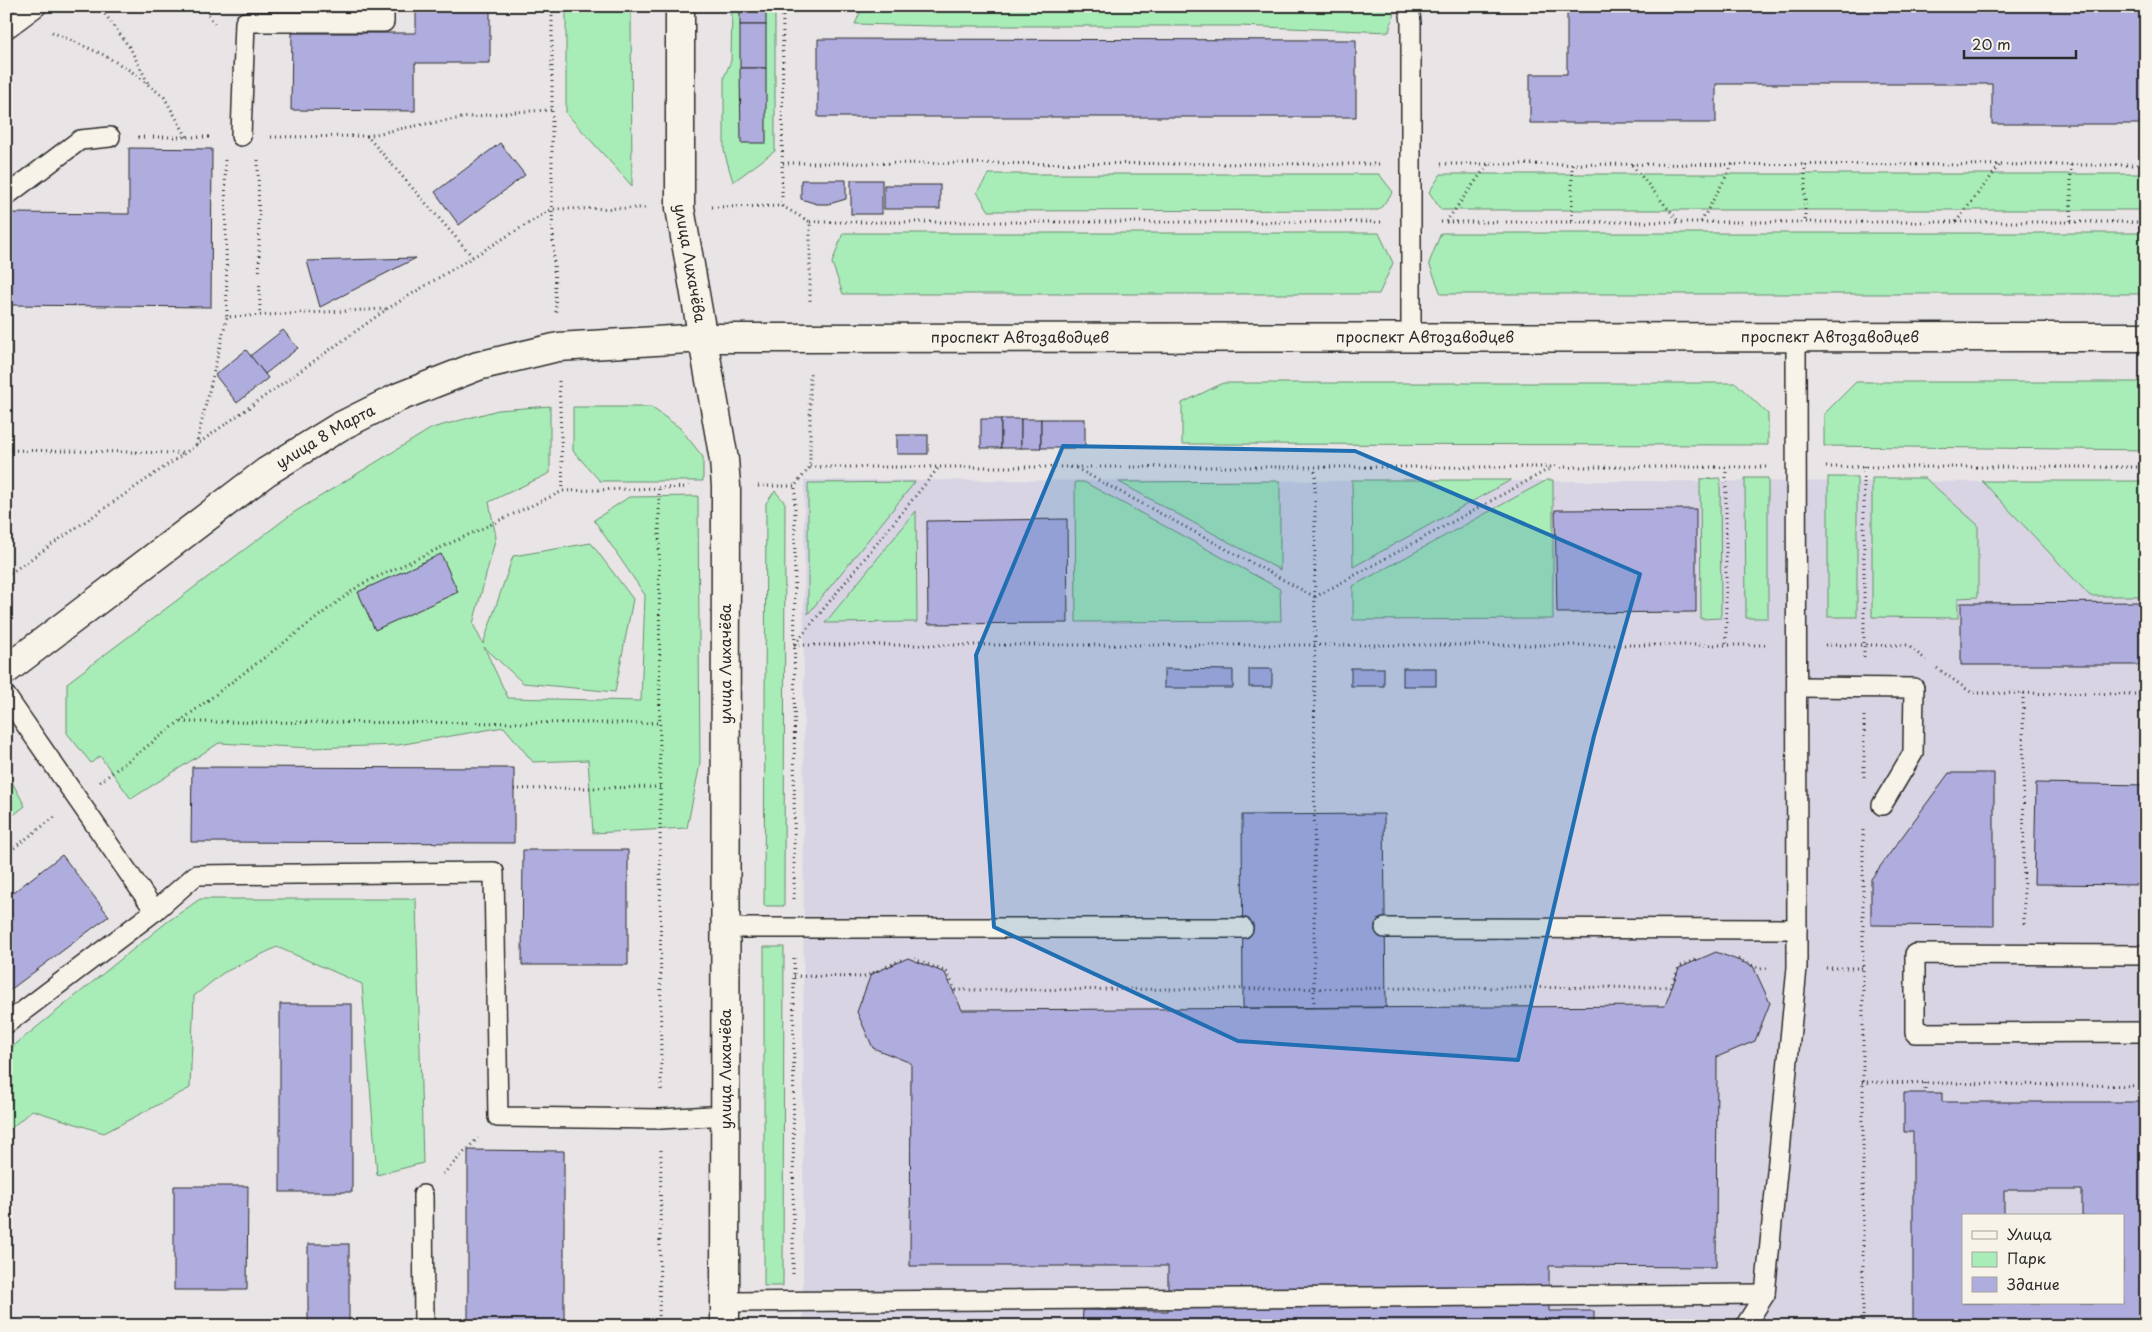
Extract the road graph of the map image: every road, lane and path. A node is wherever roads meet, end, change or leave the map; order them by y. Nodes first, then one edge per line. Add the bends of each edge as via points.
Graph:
1 (37, 6) edge
2 (99, 6) edge
3 (384, 6) edge
4 (552, 6) edge
5 (680, 6) edge
6 (782, 6) edge
7 (1409, 6) edge
8 (13, 24) edge
9 (149, 85) junction
10 (552, 110) junction
11 (367, 136) junction
12 (110, 137) joint
13 (188, 137) junction
14 (241, 137) junction
15 (782, 164) junction
16 (1411, 164) junction
17 (1488, 164) junction
18 (1572, 164) junction
19 (1632, 164) junction
20 (1733, 164) junction
21 (1805, 164) junction
22 (2001, 164) junction
23 (2071, 164) junction
24 (2140, 164) junction
25 (2146, 164) edge
26 (2146, 172) edge
27 (6, 196) edge
28 (782, 206) junction
29 (680, 208) junction
30 (552, 209) junction
31 (810, 222) junction
32 (1411, 222) junction
33 (1446, 222) junction
34 (1572, 222) junction
35 (1679, 222) junction
36 (1701, 222) junction
37 (1805, 222) junction
38 (1956, 222) junction
39 (2071, 222) junction
40 (2146, 222) edge
41 (472, 256) junction
42 (387, 309) junction
43 (260, 315) junction
44 (227, 317) junction
45 (1411, 337) junction
46 (1796, 337) junction
47 (2146, 337) edge
48 (704, 338) junction
49 (810, 338) junction
50 (558, 347) junction
51 (196, 446) junction
52 (6, 450) edge
53 (185, 453) junction
54 (810, 467) junction
55 (939, 467) junction
56 (1076, 467) junction
57 (1315, 467) junction
58 (1552, 467) junction
59 (1726, 467) junction
60 (1796, 467) junction
61 (1864, 467) junction
62 (2146, 467) edge
63 (726, 486) junction
64 (795, 486) junction
65 (659, 488) junction
66 (563, 491) junction
67 (6, 576) edge
68 (1315, 598) junction
69 (794, 645) junction
70 (1726, 645) junction
71 (1796, 645) junction
72 (1864, 645) junction
73 (1315, 646) junction
74 (1928, 661) dead end
75 (1936, 667) dead end
76 (6, 670) edge
77 (1797, 687) junction
78 (2022, 694) junction
79 (2146, 694) edge
80 (6, 696) edge
81 (180, 722) junction
82 (660, 723) junction
83 (660, 787) junction
84 (514, 790) dead end
85 (78, 799) junction
86 (1882, 805) dead end
87 (6, 854) edge
88 (155, 911) junction
89 (726, 928) junction
90 (794, 928) junction
91 (1243, 928) dead end
92 (1385, 928) dead end
93 (1797, 929) junction
94 (2024, 954) junction
95 (2146, 955) edge
96 (1701, 957) dead end
97 (1734, 958) dead end
98 (1797, 968) junction
99 (794, 976) junction
100 (1314, 988) junction
101 (1314, 1007) dead end
102 (6, 1024) edge
103 (2146, 1032) edge
104 (1862, 1082) junction
105 (1925, 1083) junction
106 (2146, 1086) edge
107 (1925, 1093) dead end
108 (726, 1115) junction
109 (498, 1117) junction
110 (661, 1118) junction
111 (423, 1195) joint
112 (1765, 1294) junction
113 (793, 1302) junction
114 (726, 1314) edge
115 (424, 1326) edge
116 (659, 1326) edge
117 (1745, 1326) edge
118 (1863, 1326) edge

1 - 8 lane
2 - 9 path via 130,48
3 - 14 lane via 384,22 245,22
4 - 10 path
5 - 29 main road, улица Лихачёва
6 - 15 path
7 - 16 lane
8 - 9 path via 102,54
9 - 13 path via 164,97
10 - 11 path via 511,111 436,121
10 - 30 path
11 - 14 path
11 - 41 path
12 - 13 path
12 - 27 lane via 80,140
13 - 14 path
14 - 43 path
14 - 44 path
15 - 16 path
15 - 28 path
16 - 17 path
16 - 32 lane
17 - 18 path
17 - 33 path
18 - 19 path
18 - 34 path
19 - 20 path
19 - 35 path
20 - 21 path
20 - 36 path
21 - 22 path
21 - 37 path
22 - 23 path
22 - 38 path
23 - 24 path
23 - 39 path
24 - 25 path
24 - 26 path
28 - 29 path
28 - 31 path
29 - 30 path
29 - 48 main road, улица Лихачёва
30 - 41 path
30 - 50 path
31 - 32 path
31 - 49 path
32 - 33 path
32 - 45 lane
33 - 34 path
34 - 35 path
35 - 36 path
36 - 37 path
37 - 38 path
38 - 39 path
39 - 40 path
41 - 42 path
42 - 43 path
42 - 51 path
43 - 44 path
44 - 51 path
45 - 46 main road, проспект Автозаводцев
45 - 49 main road, проспект Автозаводцев
46 - 47 main road, проспект Автозаводцев
46 - 60 lane
48 - 49 main road, проспект Автозаводцев
48 - 50 main road, улица 8 Марта
48 - 63 main road, улица Лихачёва
49 - 54 path
50 - 66 path
50 - 76 main road, улица 8 Марта via 478,366 399,397 338,427 266,472
51 - 53 path
52 - 53 path
53 - 67 path
54 - 55 path
54 - 64 path
55 - 56 path
55 - 69 path
56 - 57 path
56 - 68 path
57 - 58 path
57 - 68 path
58 - 59 path
58 - 68 path
59 - 60 path
59 - 70 path
60 - 61 path
60 - 71 lane
61 - 62 path
61 - 72 path
63 - 64 path
63 - 65 path
63 - 89 main road, улица Лихачёва
64 - 69 path
65 - 66 path
65 - 82 path
66 - 81 path via 360,584
68 - 73 path
69 - 73 path
69 - 90 path
70 - 71 path
70 - 73 path
71 - 72 path
71 - 77 lane
72 - 74 path via 1907,645
73 - 100 path
75 - 78 path via 1972,694
77 - 86 lane via 1914,688 1913,753
77 - 93 lane
78 - 79 path
78 - 94 path
80 - 85 lane
81 - 82 path
81 - 85 path
82 - 83 path
83 - 84 path
83 - 110 path
85 - 87 path
85 - 88 lane
88 - 102 lane
88 - 109 lane via 196,875 494,872
89 - 90 lane
89 - 108 main road, улица Лихачёва
90 - 91 lane
90 - 99 path
92 - 93 lane
93 - 98 lane
94 - 95 lane
94 - 103 lane via 1915,954 1915,1033
96 - 100 path via 1679,968 1671,987
97 - 98 path via 1760,968
98 - 104 path via 1863,968
98 - 112 lane
99 - 100 path via 864,977 908,957 947,972 955,990
99 - 113 path
100 - 101 path
104 - 105 path
104 - 118 path
105 - 106 path
105 - 107 path
108 - 110 lane
108 - 114 main road, улица Лихачёва
109 - 110 lane
109 - 111 path
110 - 116 path
111 - 115 lane
112 - 113 lane
112 - 117 lane
113 - 114 lane

